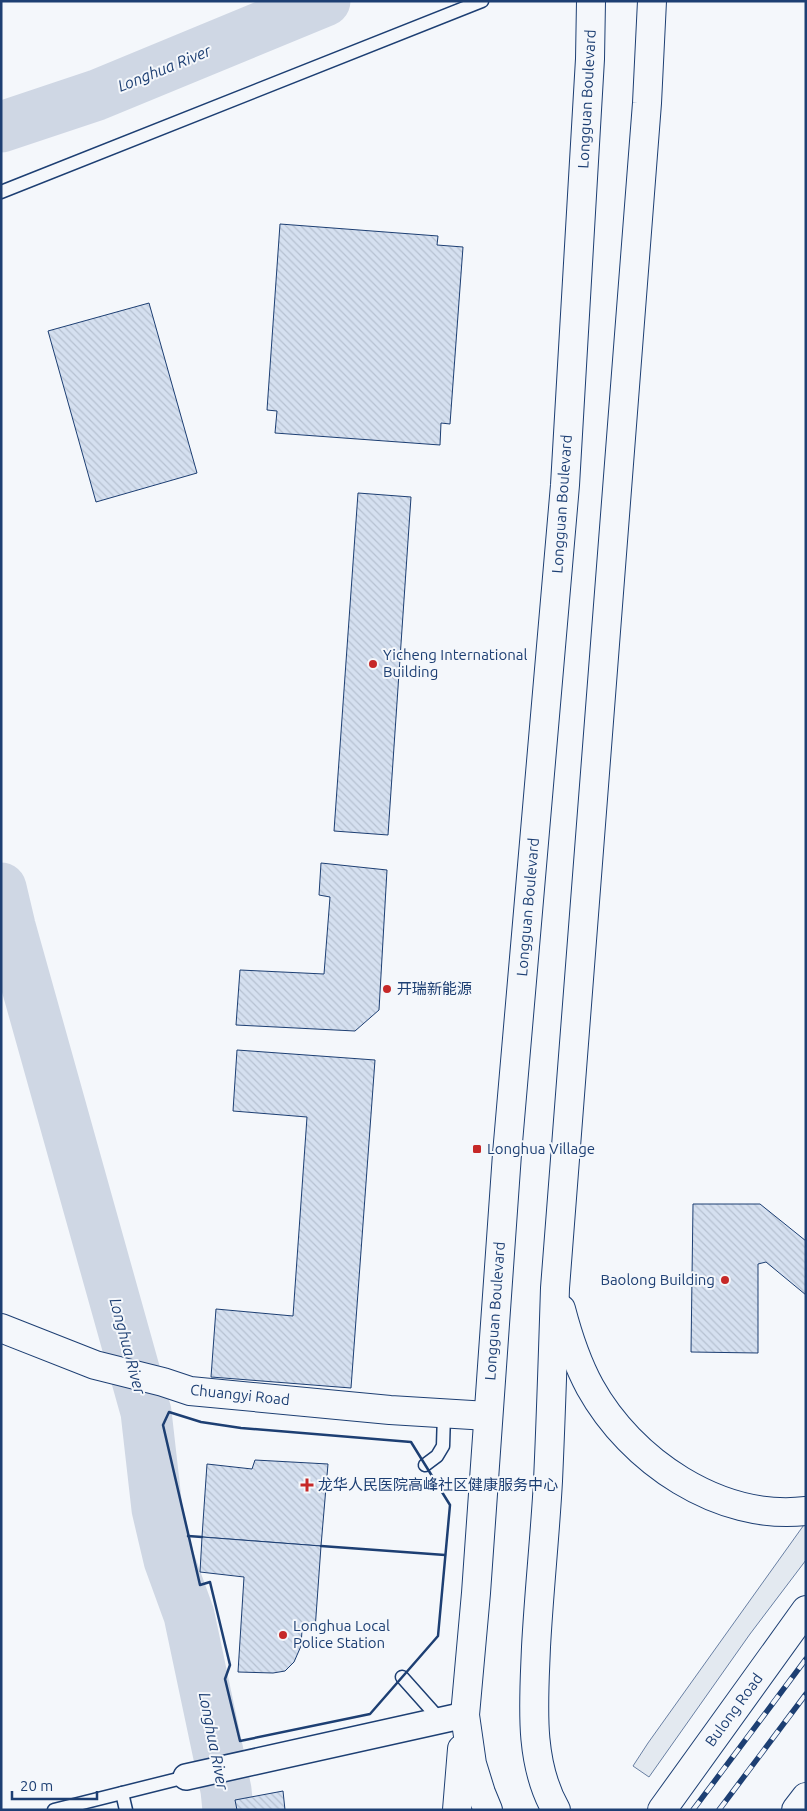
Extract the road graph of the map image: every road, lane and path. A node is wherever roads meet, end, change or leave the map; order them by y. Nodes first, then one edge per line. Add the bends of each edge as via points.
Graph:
1 (482, 1) edge
2 (591, 1) edge
3 (652, 1) edge
4 (1, 192) edge
5 (554, 1288) junction
6 (1, 1328) edge
7 (444, 1414) junction
8 (488, 1416) junction
9 (425, 1465) dead end
10 (806, 1511) edge
11 (806, 1610) edge
12 (402, 1677) dead end
13 (465, 1715) junction
14 (435, 1722) junction
15 (189, 1776) joint
16 (122, 1793) junction
17 (806, 1796) edge
18 (54, 1810) edge
19 (126, 1810) edge
20 (457, 1810) edge
21 (488, 1810) edge
22 (556, 1810) edge
23 (662, 1810) edge
24 (796, 1810) edge

1 - 4 lane
2 - 8 main road, Longguan Boulevard via 565,485 525,936
3 - 5 main road via 646,113
5 - 10 main road via 568,1335 590,1387 624,1434 645,1454 689,1484 722,1500 768,1512
5 - 22 main road via 548,1482 534,1702 543,1780
6 - 7 main road, Chuangyi Road via 95,1364 190,1391
7 - 8 main road, Chuangyi Road
7 - 9 lane via 443,1446
8 - 13 main road, Longguan Boulevard
11 - 23 main road, Bulong Road
12 - 14 lane via 435,1714
13 - 14 street
13 - 20 main road
13 - 21 main road, Longguan Boulevard via 472,1764
14 - 15 street
15 - 16 lane
16 - 18 lane
16 - 19 lane
17 - 24 main road

